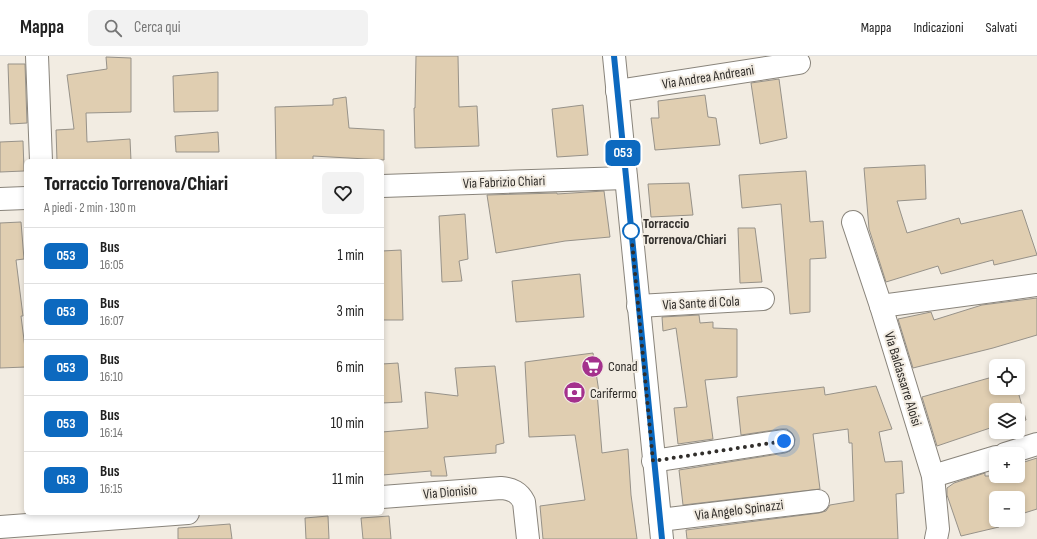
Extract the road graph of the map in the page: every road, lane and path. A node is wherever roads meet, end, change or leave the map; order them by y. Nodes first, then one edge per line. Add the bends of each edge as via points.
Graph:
1 (37, 56) edge
2 (614, 56) edge
3 (799, 63) dead end
4 (617, 91) junction
5 (41, 159) edge
6 (626, 178) junction
7 (384, 186) edge
8 (24, 198) edge
9 (0, 199) edge
10 (853, 222) dead end
11 (1037, 284) edge
12 (763, 299) dead end
13 (638, 306) junction
14 (880, 306) junction
15 (784, 441) dead end
16 (1037, 444) edge
17 (1025, 448) edge
18 (989, 459) edge
19 (653, 461) junction
20 (933, 476) junction
21 (384, 497) edge
22 (818, 501) dead end
23 (161, 515) edge
24 (0, 527) edge
25 (661, 529) edge
26 (528, 539) edge
27 (936, 539) edge

1 - 5 street
2 - 4 street
3 - 4 street, Via Andrea Andreani
4 - 6 street
6 - 7 street, Via Fabrizio Chiari
6 - 13 street
8 - 9 street
10 - 14 street, Via Baldassarre Aloisi
11 - 14 street
12 - 13 street, Via Sante di Cola
13 - 19 street
14 - 20 street, Via Baldassarre Aloisi
15 - 19 street
16 - 17 street
18 - 20 street
19 - 25 street
20 - 27 street, Via Baldassarre Aloisi via 938,529
21 - 26 street, Via Dionisio via 501,488 512,490 521,497 526,507
22 - 25 street, Via Angelo Spinazzi
23 - 24 street

